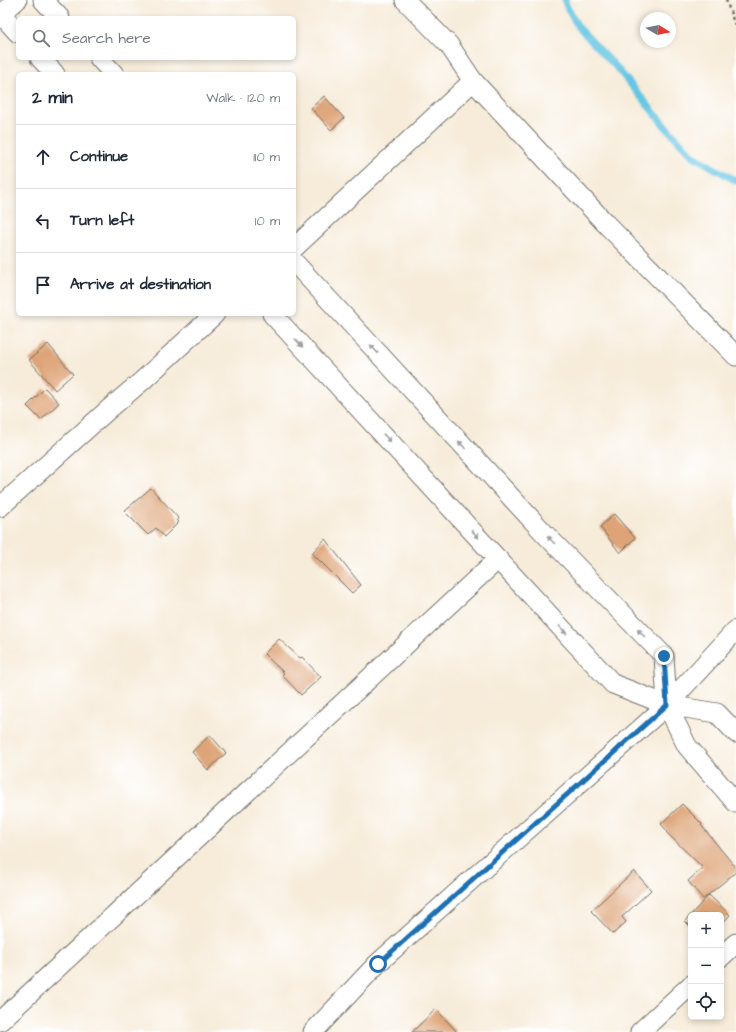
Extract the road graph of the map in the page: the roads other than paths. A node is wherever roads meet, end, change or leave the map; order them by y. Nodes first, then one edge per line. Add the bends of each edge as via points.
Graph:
1 (17, 0) edge
2 (43, 0) edge
3 (405, 0) edge
4 (0, 14) edge
5 (58, 16) edge
6 (16, 31) edge
7 (42, 60) edge
8 (101, 60) edge
9 (53, 72) edge
10 (112, 72) edge
11 (473, 81) junction
12 (296, 246) edge
13 (296, 264) edge
14 (213, 316) edge
15 (274, 316) edge
16 (736, 356) edge
17 (0, 507) edge
18 (498, 559) junction
19 (736, 630) edge
20 (667, 705) junction
21 (736, 733) edge
22 (736, 803) edge
23 (736, 943) edge
24 (724, 954) edge
25 (688, 988) edge
26 (0, 1020) edge
27 (313, 1032) edge
28 (640, 1032) edge

1 - 4 street
2 - 5 street
3 - 11 street via 449,45
4 - 6 street
7 - 9 street
8 - 10 street
11 - 12 street
11 - 16 street via 606,224
20 -> 13 street via 664,656 545,534
14 - 17 street
15 -> 18 street
18 -> 20 street via 613,684
18 - 26 street
19 - 20 street
20 - 21 street via 717,713
20 - 22 street via 687,746
20 - 27 street via 378,964
23 - 24 street
25 - 28 street

